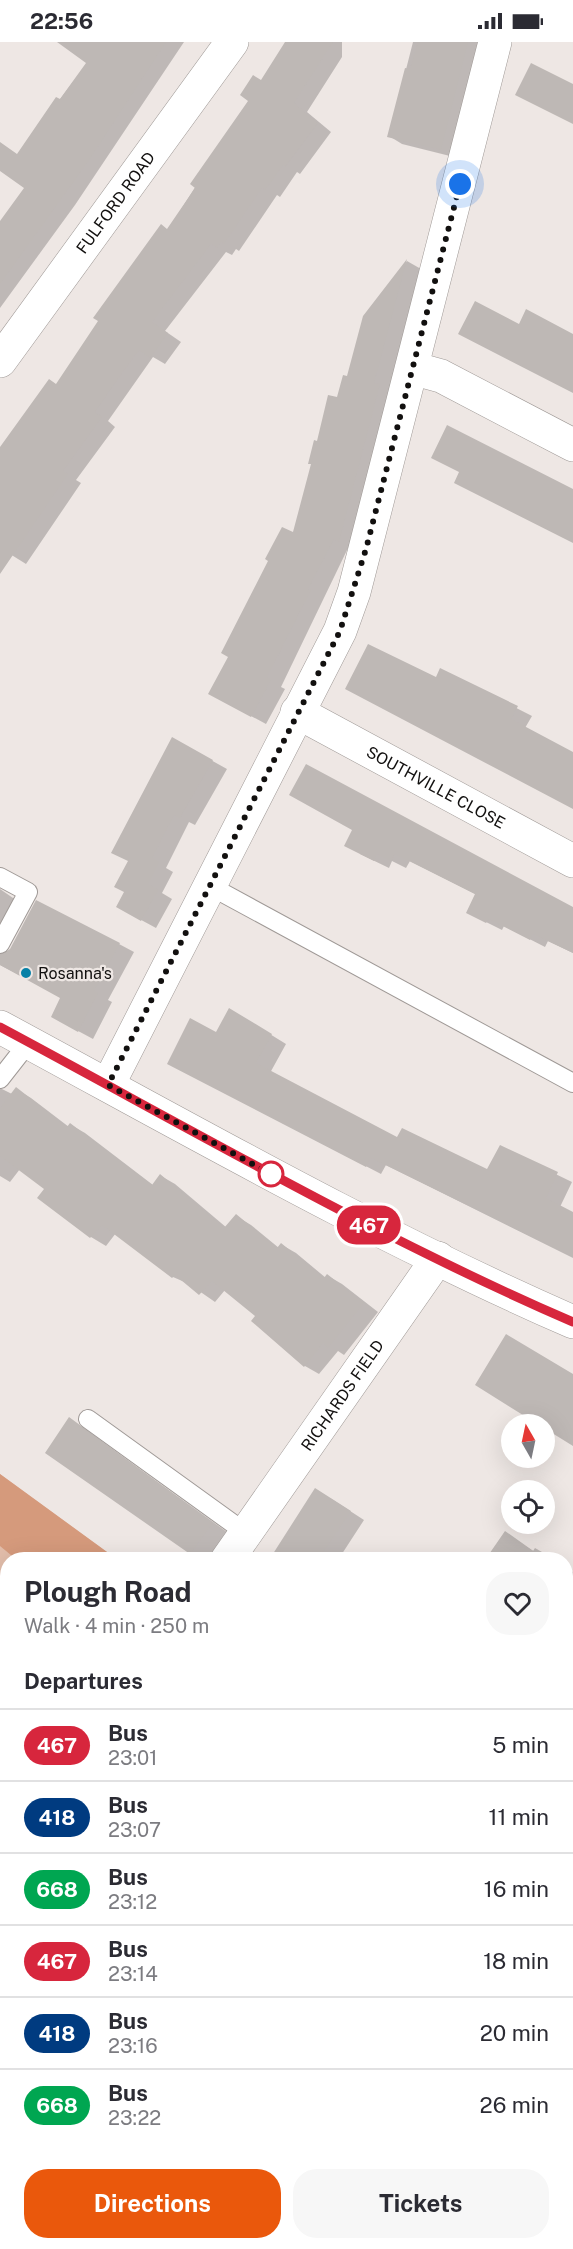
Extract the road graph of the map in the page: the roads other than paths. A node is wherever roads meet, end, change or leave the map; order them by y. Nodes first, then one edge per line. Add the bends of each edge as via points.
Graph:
1 (232, 42) edge
2 (495, 42) edge
3 (0, 361) edge
4 (412, 368) junction
5 (573, 445) edge
6 (297, 712) junction
7 (573, 861) edge
8 (0, 877) edge
9 (210, 885) junction
10 (0, 944) edge
11 (0, 1027) edge
12 (29, 1042) junction
13 (0, 1079) edge
14 (573, 1083) edge
15 (108, 1085) junction
16 (438, 1258) junction
17 (573, 1322) edge
18 (88, 1419) dead end
19 (246, 1533) junction
20 (233, 1552) edge

1 - 3 street, FULFORD ROAD
2 - 4 street
4 - 5 street via 441,376
4 - 6 street via 354,592 340,631
6 - 7 street, SOUTHVILLE CLOSE
6 - 9 street
8 - 10 lane via 28,892
9 - 14 lane
9 - 15 street
11 - 12 street
12 - 13 lane
12 - 15 street
15 - 16 street via 323,1203
16 - 17 street
16 - 19 street, RICHARDS FIELD
18 - 19 lane
19 - 20 street, RICHARDS FIELD

